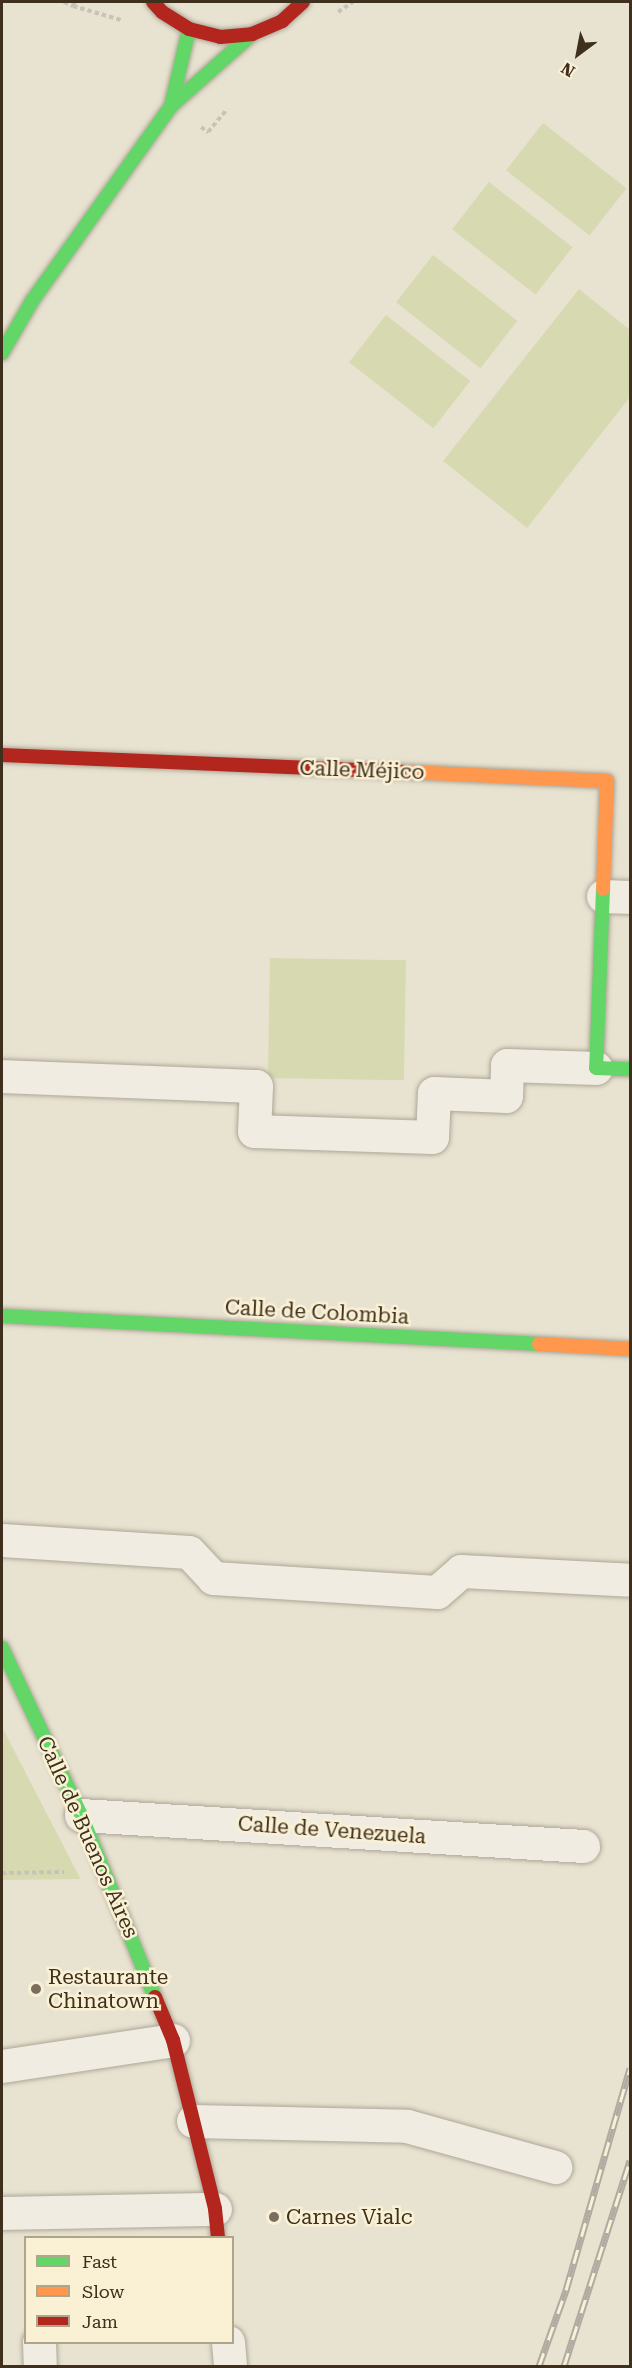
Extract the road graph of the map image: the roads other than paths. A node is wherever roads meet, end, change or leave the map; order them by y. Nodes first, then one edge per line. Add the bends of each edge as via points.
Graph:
1 (153, 2) edge
2 (303, 2) edge
3 (189, 29) junction
4 (252, 34) junction
5 (171, 106) junction
6 (2, 353) edge
7 (2, 755) edge
8 (617, 897) edge
9 (596, 1068) junction
10 (630, 1069) edge
11 (2, 1076) edge
12 (2, 1316) edge
13 (630, 1349) edge
14 (2, 1540) edge
15 (630, 1580) edge
16 (2, 1648) edge
17 (81, 1815) junction
18 (584, 1846) dead end
19 (173, 2040) junction
20 (2, 2066) edge
21 (193, 2121) junction
22 (555, 2167) dead end
23 (2, 2213) edge
24 (216, 2223) edge
25 (39, 2344) edge
26 (228, 2344) edge
27 (39, 2367) edge
28 (230, 2367) edge

1 - 3 street
2 - 4 street via 282,21
3 - 4 street via 220,37
3 - 5 street
4 - 5 street
5 - 6 street via 32,301
7 - 8 street, Calle Méjico via 607,781
8 - 9 street, Calle Méjico
9 - 10 street
9 - 11 street via 507,1065 506,1096 434,1093 432,1137 254,1131 256,1086
12 - 13 street, Calle de Colombia
14 - 15 street via 189,1552 213,1578 437,1592 461,1571
16 - 17 street, Calle de Buenos Aires
17 - 18 street, Calle de Venezuela
17 - 19 street, Calle de Buenos Aires
19 - 20 street
19 - 21 street, Calle de Buenos Aires
21 - 22 street via 407,2126
21 - 24 street, Calle de Buenos Aires
23 - 24 street
25 - 27 street
26 - 28 street

